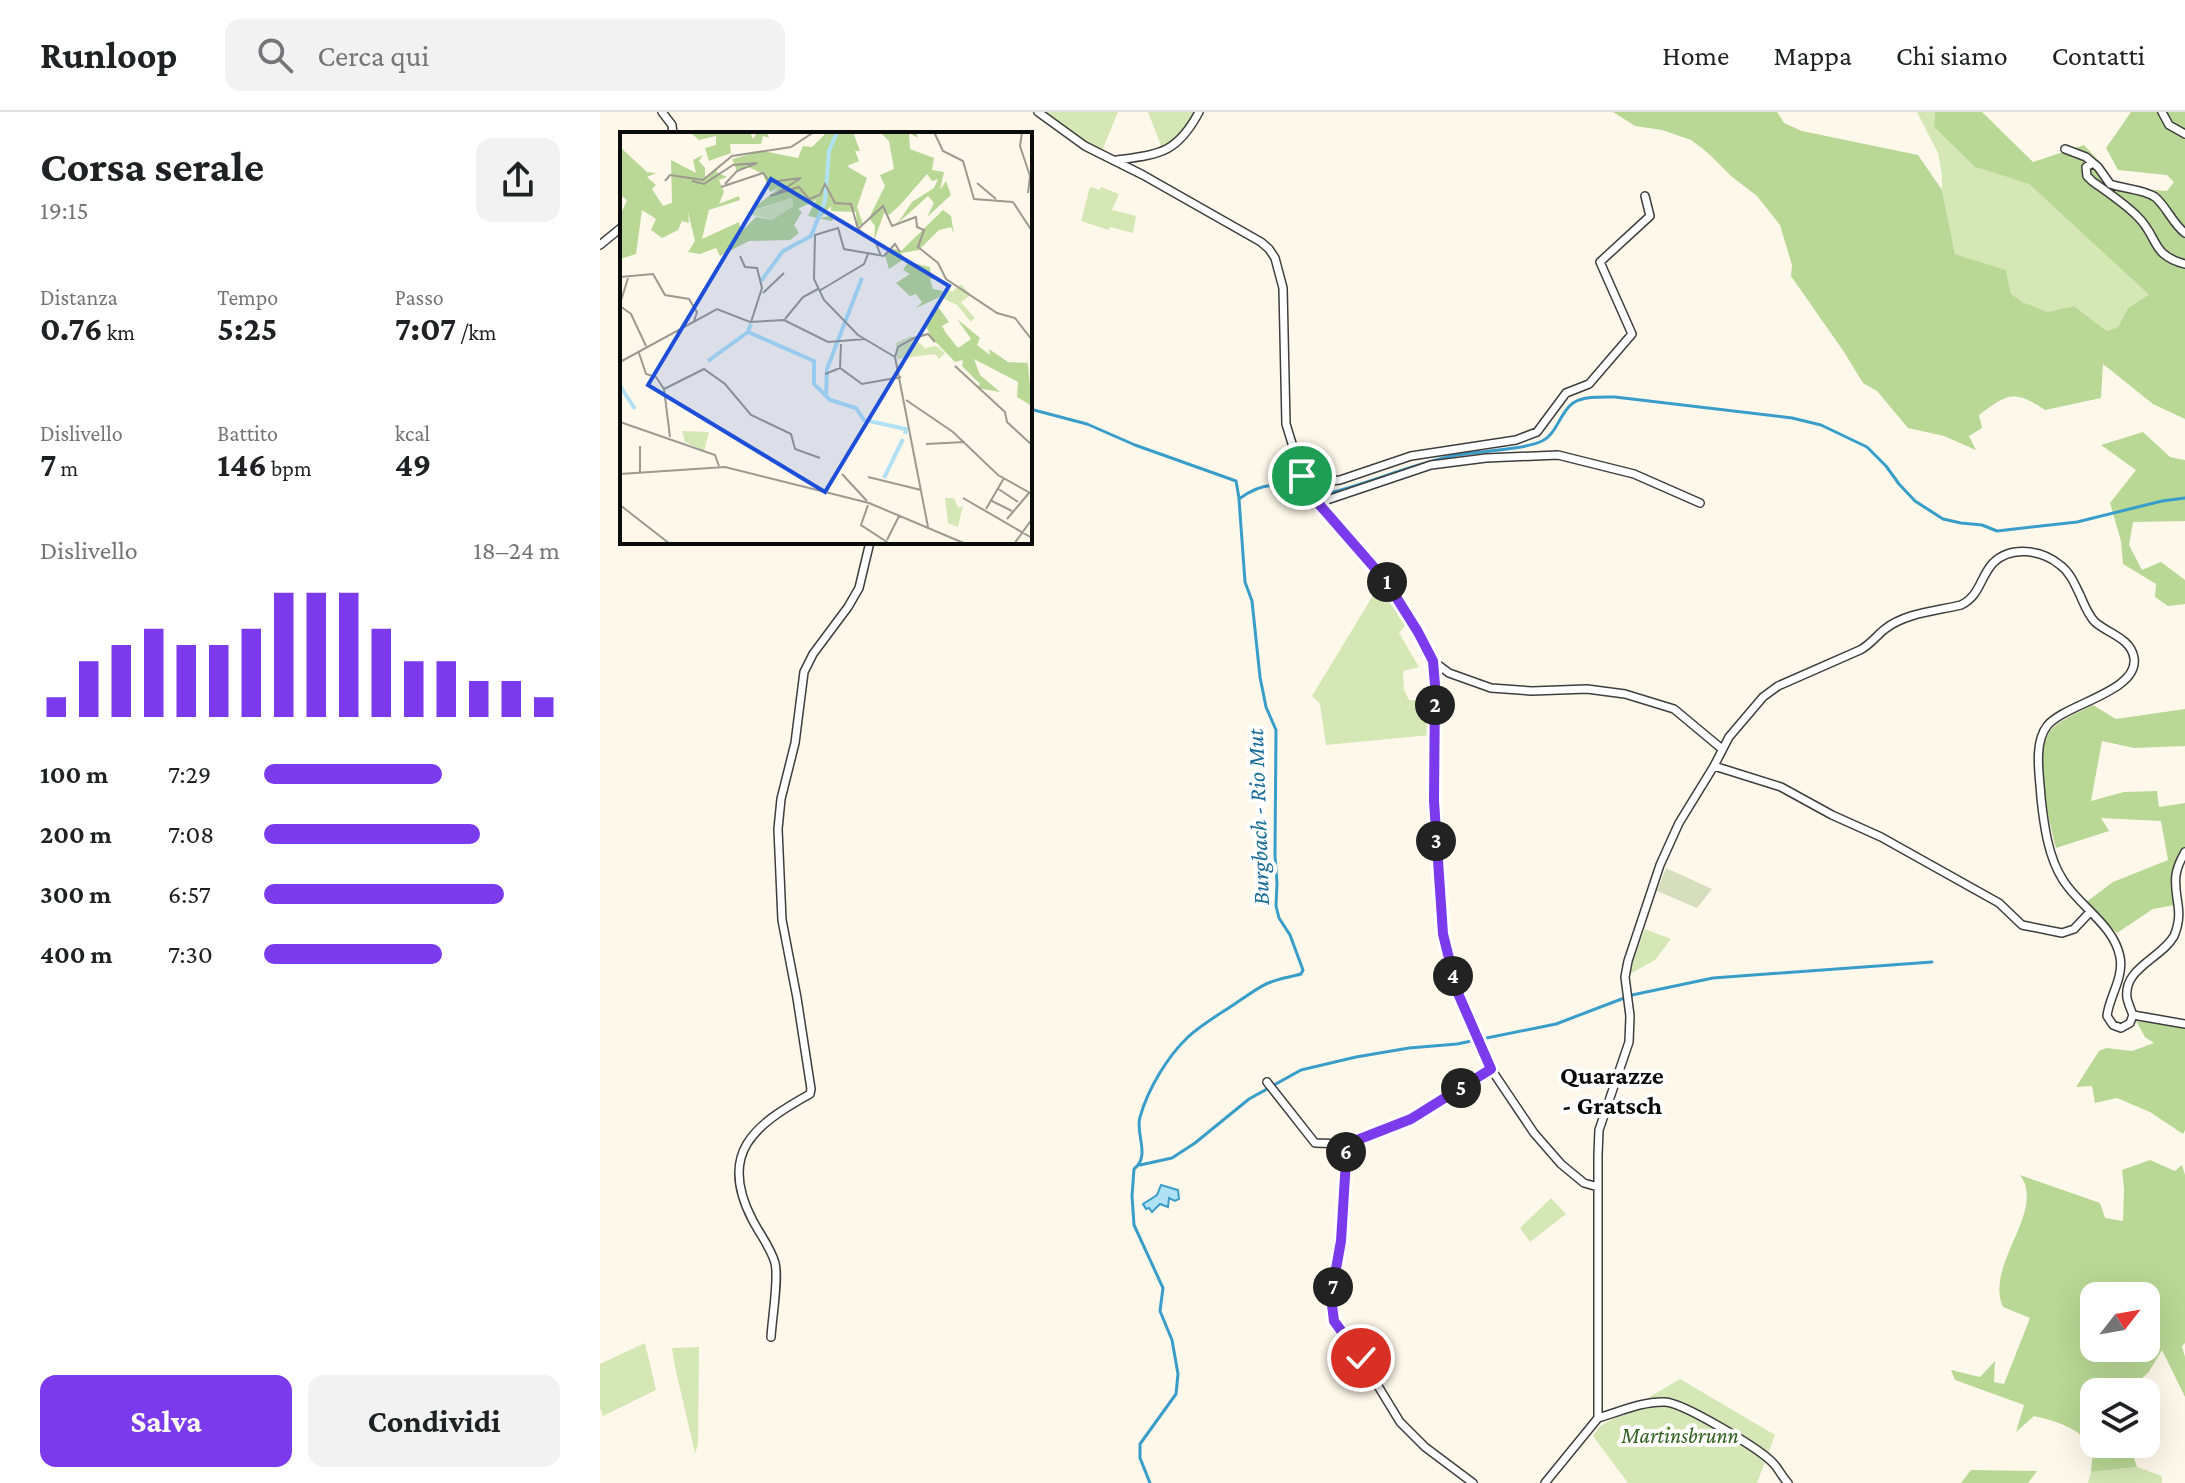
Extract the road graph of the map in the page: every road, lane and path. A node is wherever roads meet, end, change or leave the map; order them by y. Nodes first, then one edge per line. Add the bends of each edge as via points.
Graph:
1 (662, 112) edge
2 (1038, 112) edge
3 (1199, 112) edge
4 (2162, 112) edge
5 (673, 132) edge
6 (2185, 134) edge
7 (2065, 149) dead end
8 (1116, 160) junction
9 (2093, 163) junction
10 (1645, 196) dead end
11 (620, 229) edge
12 (2185, 233) edge
13 (600, 245) edge
14 (2185, 264) edge
15 (1306, 484) junction
16 (1318, 503) junction
17 (1700, 503) dead end
18 (870, 544) edge
19 (1433, 661) junction
20 (1722, 749) junction
21 (1714, 766) junction
22 (2185, 852) edge
23 (2090, 912) junction
24 (2133, 1015) junction
25 (2185, 1024) edge
26 (1491, 1069) junction
27 (1267, 1082) dead end
28 (1347, 1144) junction
29 (1598, 1187) junction
30 (771, 1337) dead end
31 (1598, 1418) junction
32 (1473, 1483) edge
33 (1545, 1483) edge
34 (1788, 1483) edge

1 - 5 street
2 - 8 street via 1085,146
3 - 8 street via 1172,147
4 - 6 street via 2169,125
7 - 9 street
8 - 15 street via 1271,252 1283,288 1286,424
9 - 12 street via 2110,184 2158,199
9 - 14 street via 2086,167 2087,176 2140,218 2163,255
10 - 15 street via 1650,216 1600,262 1632,334 1589,384 1566,393 1537,432 1411,456 1340,480
11 - 13 street
15 - 16 street
16 - 17 street via 1431,465 1558,455 1634,474
16 - 19 street via 1386,581
18 - 30 street via 859,588 804,672 781,799 782,920 811,1089 753,1136 737,1175 742,1199 775,1264
19 - 20 street via 1449,673 1491,688 1625,694 1674,709
19 - 26 street via 1434,801 1443,934 1457,991
20 - 21 street
20 - 23 street via 1748,713 1778,686 1860,650 1903,618 1968,602 2001,557 2017,551 2044,555 2068,573 2090,616 2121,639 2134,658 2127,678 2057,718 2040,743 2041,800 2053,862
21 - 23 street via 1781,787 1881,837 1999,903 2022,925 2062,933
21 - 29 street via 1679,823 1631,947 1625,977 1629,1042 1599,1130
22 - 24 street via 2176,876 2181,911 2175,934 2134,974 2127,996
23 - 24 street via 2109,932 2120,957 2107,1016 2121,1028
24 - 25 street
26 - 28 street via 1411,1119
26 - 29 street via 1561,1164
27 - 28 street via 1315,1143
28 - 32 street via 1341,1241 1331,1297 1334,1321 1400,1422
29 - 31 street
31 - 33 street
31 - 34 street via 1642,1405 1678,1406 1709,1419 1765,1457

